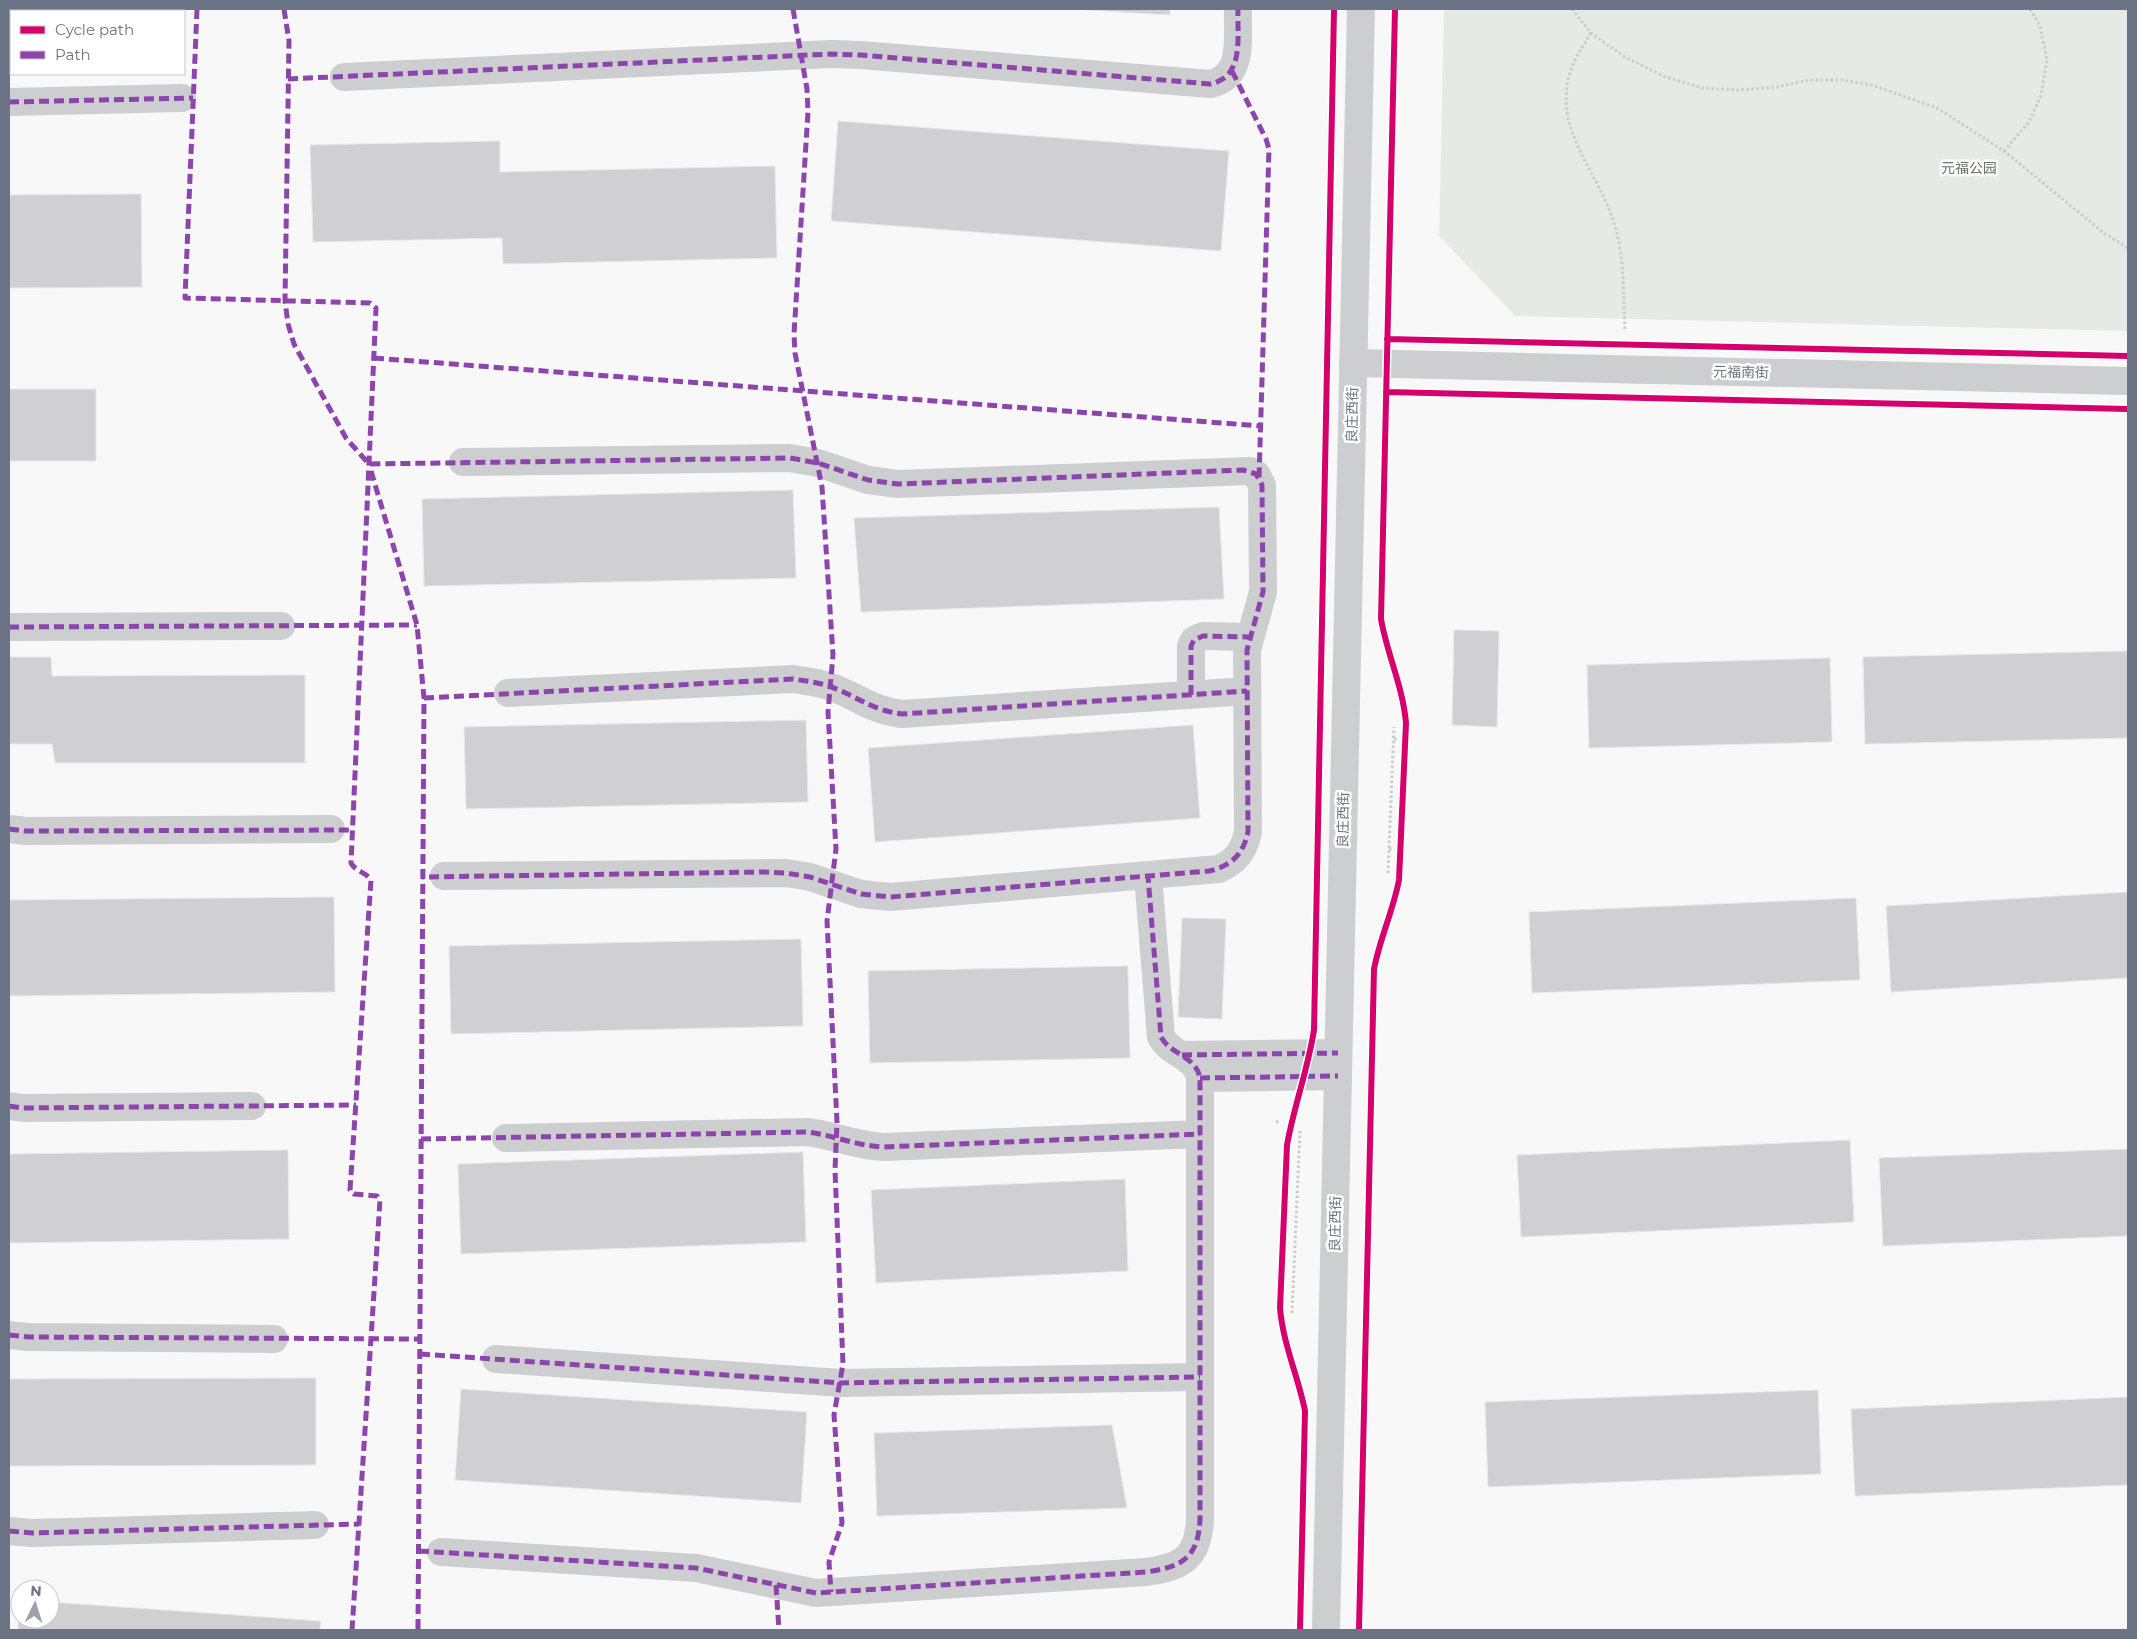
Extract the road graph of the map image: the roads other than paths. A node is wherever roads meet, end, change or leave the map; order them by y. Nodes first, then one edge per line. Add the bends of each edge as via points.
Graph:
1 (1238, 9) edge
2 (1360, 9) edge
3 (344, 76) dead end
4 (182, 98) dead end
5 (9, 102) edge
6 (1353, 363) junction
7 (2128, 381) edge
8 (463, 462) dead end
9 (281, 626) dead end
10 (9, 627) edge
11 (1250, 637) junction
12 (1247, 691) junction
13 (508, 693) dead end
14 (1191, 695) junction
15 (9, 829) edge
16 (331, 829) dead end
17 (444, 876) dead end
18 (1148, 876) junction
19 (1182, 1055) junction
20 (1338, 1064) junction
21 (1200, 1078) junction
22 (9, 1106) edge
23 (252, 1106) dead end
24 (1200, 1134) junction
25 (506, 1138) dead end
26 (9, 1335) edge
27 (274, 1339) dead end
28 (496, 1359) dead end
29 (1200, 1377) junction
30 (314, 1525) dead end
31 (9, 1530) edge
32 (441, 1552) dead end
33 (1326, 1630) edge

1 - 3 street via 1232,71 1227,78 1210,84 861,54
2 - 6 street, 良庄西街
4 - 5 street
6 - 7 street, 元福南街
6 - 20 street, 良庄西街
8 - 11 street via 790,458 818,463 868,480 898,484 1250,471 1256,474 1262,485 1263,592
9 - 10 street
11 - 12 street
11 - 14 street via 1203,636 1194,640 1191,646
12 - 14 street
12 - 18 street via 1249,822 1242,850 1233,862 1219,869
13 - 14 street via 793,679 830,686 872,707 902,714
15 - 16 street
17 - 18 street via 770,872 810,877 861,894 890,897
18 - 19 street via 1159,1028 1163,1041
19 - 20 street
19 - 21 street via 1194,1065
20 - 21 street
20 - 33 street, 良庄西街
21 - 24 street
22 - 23 street
24 - 25 street via 884,1147 807,1132
24 - 29 street
26 - 27 street
28 - 29 street via 850,1383
29 - 32 street via 1200,1532 1191,1553 1183,1561 1160,1570 816,1593 696,1568
30 - 31 street via 32,1533

